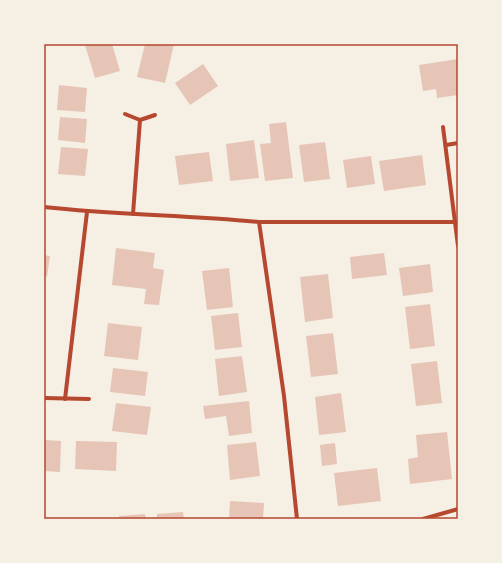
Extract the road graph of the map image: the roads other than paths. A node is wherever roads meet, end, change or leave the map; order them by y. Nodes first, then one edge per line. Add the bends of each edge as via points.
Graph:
1 (125, 114) dead end
2 (155, 115) dead end
3 (140, 120) junction
4 (443, 127) dead end
5 (458, 143) edge
6 (446, 144) junction
7 (44, 207) edge
8 (87, 212) junction
9 (133, 214) junction
10 (259, 222) junction
11 (456, 222) edge
12 (458, 246) edge
13 (44, 398) edge
14 (65, 399) junction
15 (89, 399) dead end
16 (458, 509) edge
17 (297, 519) edge
18 (423, 519) edge

1 - 3 street
2 - 3 street
3 - 9 street
4 - 6 street
5 - 6 street
6 - 11 street
7 - 8 street
8 - 9 street
8 - 14 street
9 - 10 street
10 - 11 street
10 - 17 street via 284,396
11 - 12 street
13 - 14 street
14 - 15 street
16 - 18 street

